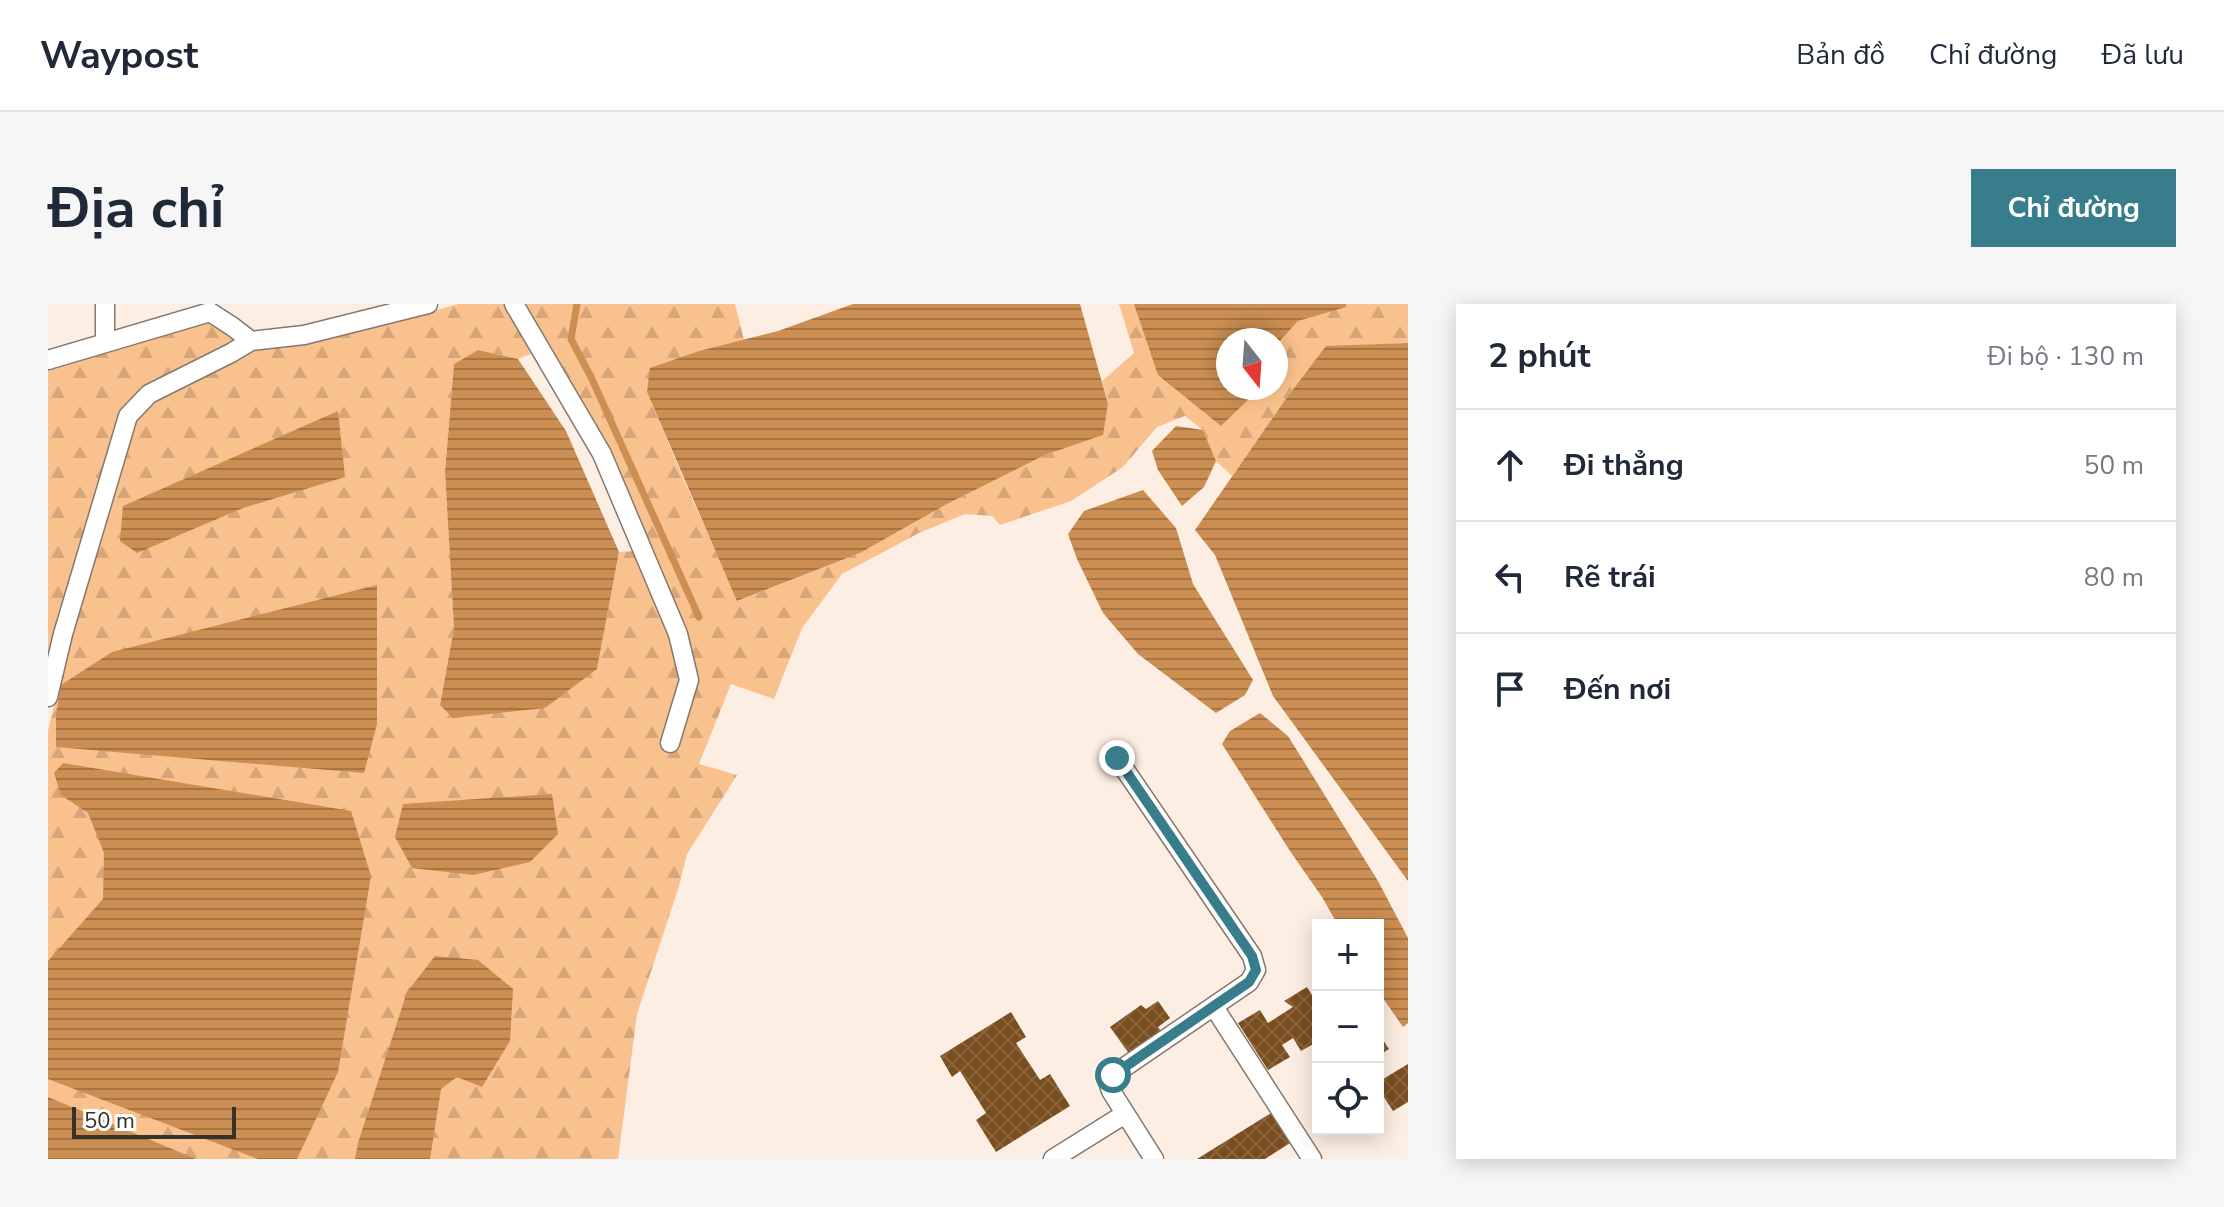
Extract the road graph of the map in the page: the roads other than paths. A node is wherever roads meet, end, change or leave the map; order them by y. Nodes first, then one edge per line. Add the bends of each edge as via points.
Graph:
1 (105, 304) edge
2 (428, 304) edge
3 (514, 304) edge
4 (251, 341) junction
5 (105, 343) junction
6 (48, 360) edge
7 (48, 697) edge
8 (670, 743) dead end
9 (1117, 758) dead end
10 (1214, 1007) junction
11 (1125, 1114) junction
12 (1307, 1157) edge
13 (1053, 1159) edge
14 (1154, 1159) edge

1 - 5 street
2 - 4 street via 304,335
3 - 8 street via 602,454 678,634 689,680
4 - 5 street via 210,312
4 - 7 street via 149,394 128,416
5 - 6 street
9 - 10 street via 1252,956 1256,970 1249,982
10 - 11 street via 1113,1075 1108,1082
10 - 12 street
11 - 13 street
11 - 14 street

